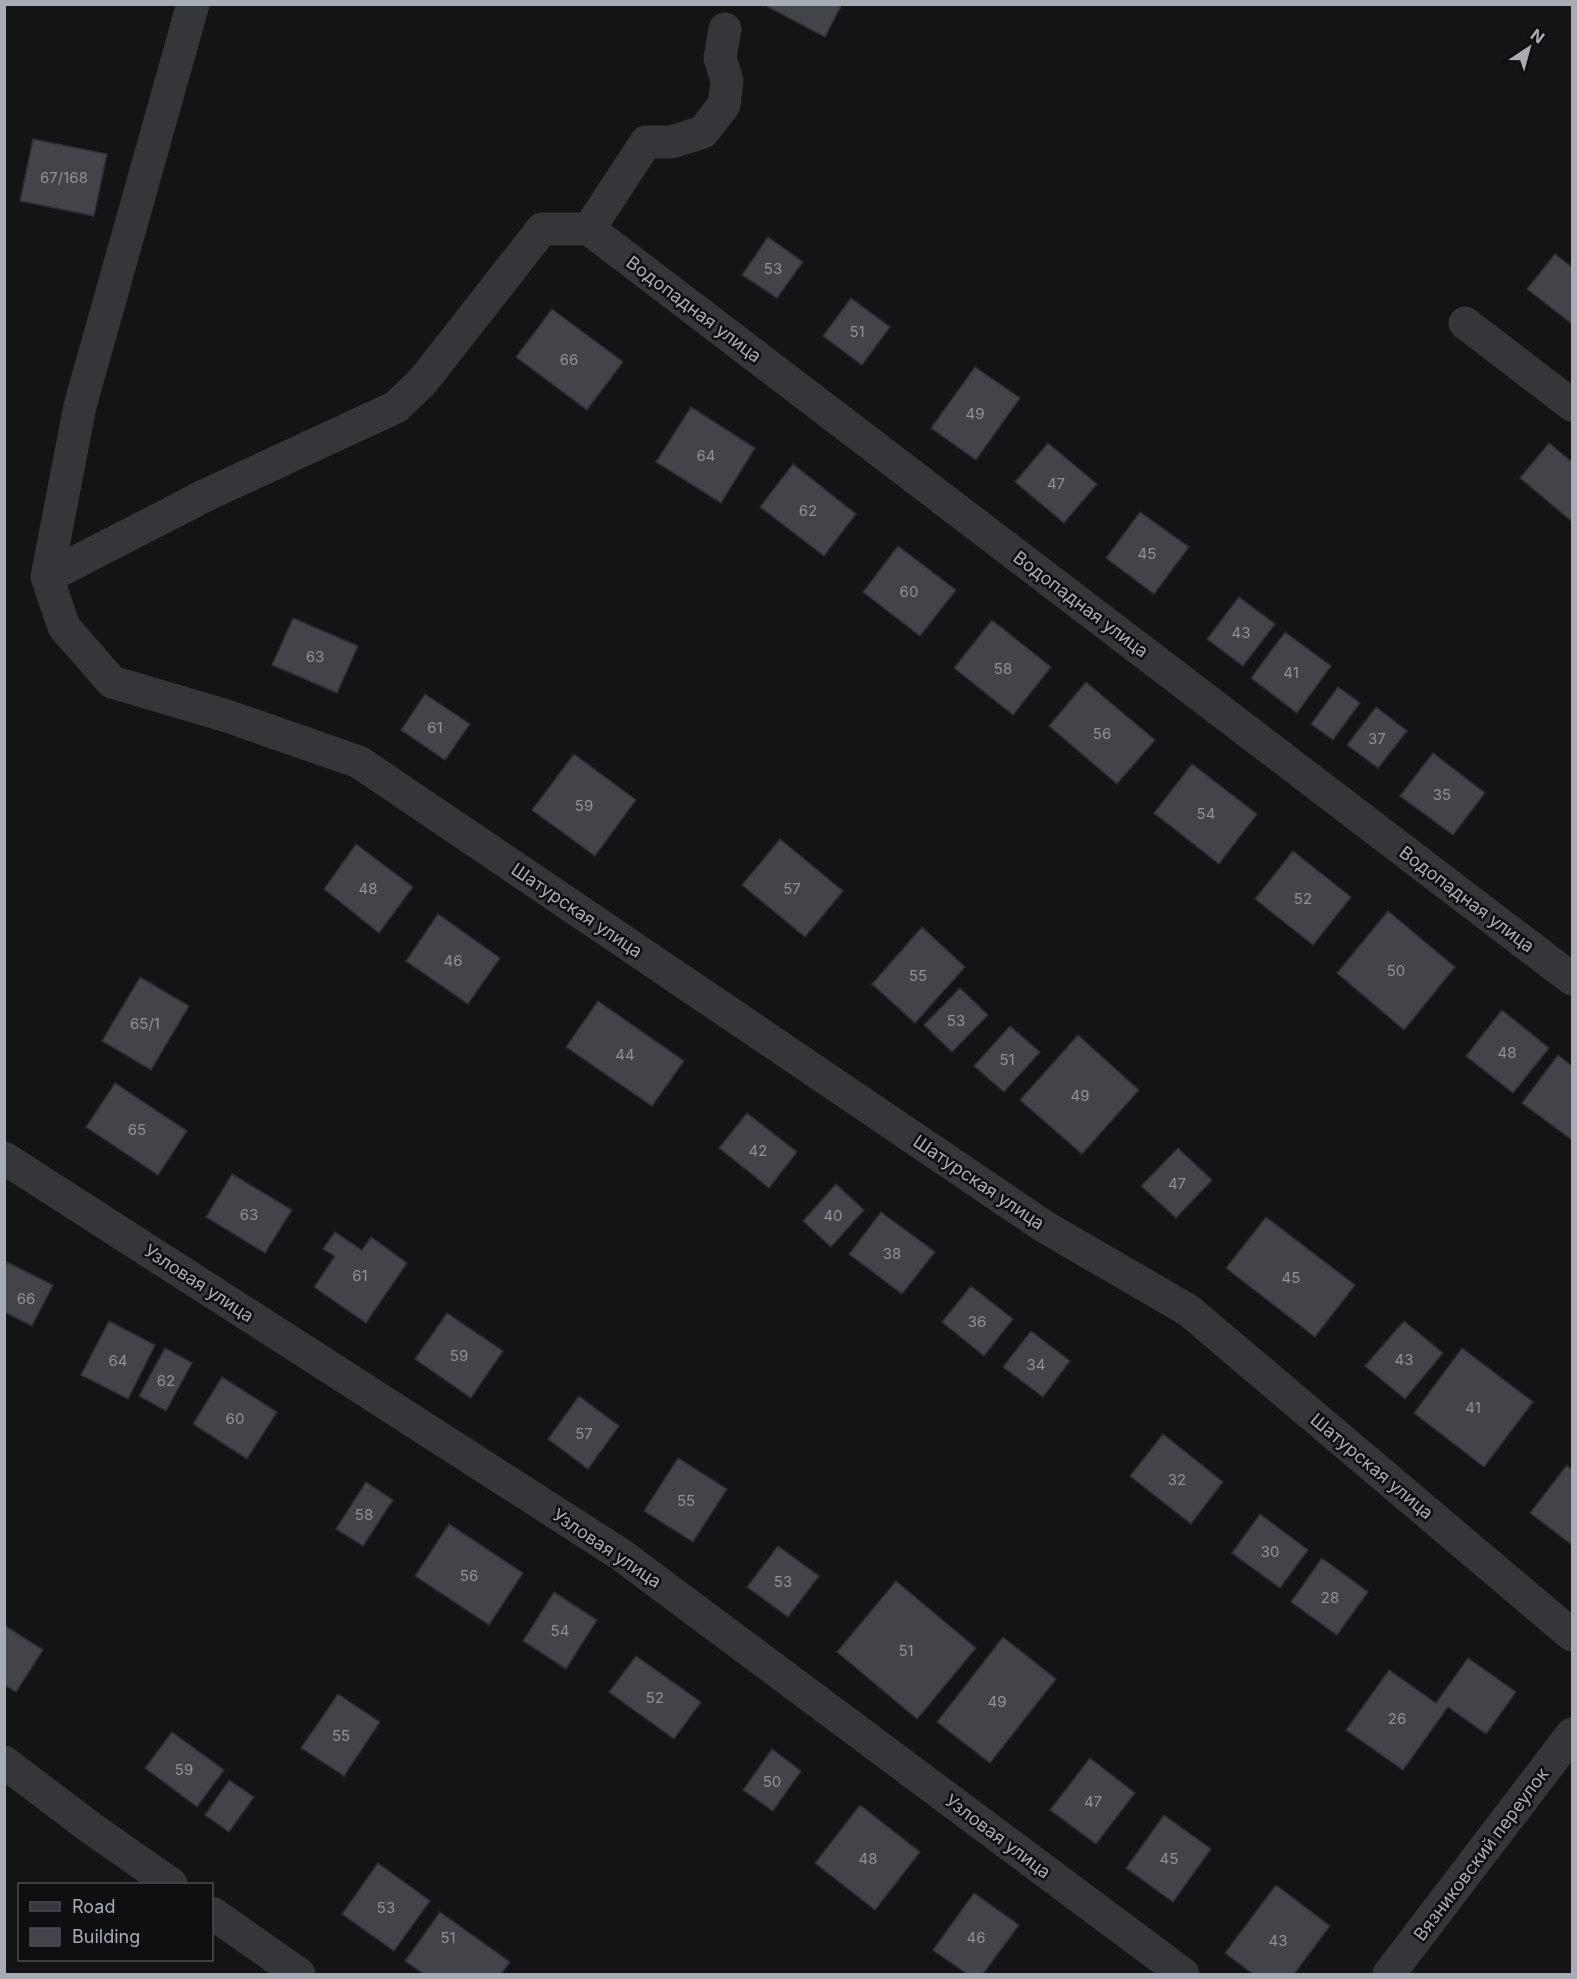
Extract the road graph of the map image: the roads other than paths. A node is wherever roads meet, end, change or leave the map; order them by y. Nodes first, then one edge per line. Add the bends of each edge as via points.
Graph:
1 (193, 4) edge
2 (725, 28) dead end
3 (589, 229) junction
4 (1465, 323) dead end
5 (1572, 405) edge
6 (47, 577) junction
7 (1572, 979) edge
8 (4, 1158) edge
9 (1572, 1635) edge
10 (1572, 1734) edge
11 (4, 1762) edge
12 (170, 1883) edge
13 (213, 1914) edge
14 (299, 1974) edge
15 (1183, 1974) edge
16 (1389, 1974) edge

1 - 6 street via 80,406
2 - 3 street via 720,58 727,81 724,105 703,132 672,142 646,142
3 - 6 street via 542,230 423,381 396,407 206,495
3 - 7 street, Водопадная улица
4 - 5 street
6 - 9 street, Шатурская улица via 64,627 112,682 227,716 359,762 1045,1227 1188,1310
8 - 15 street, Узловая улица via 620,1554
10 - 16 street, Вязниковский переулок
11 - 12 street
13 - 14 street

